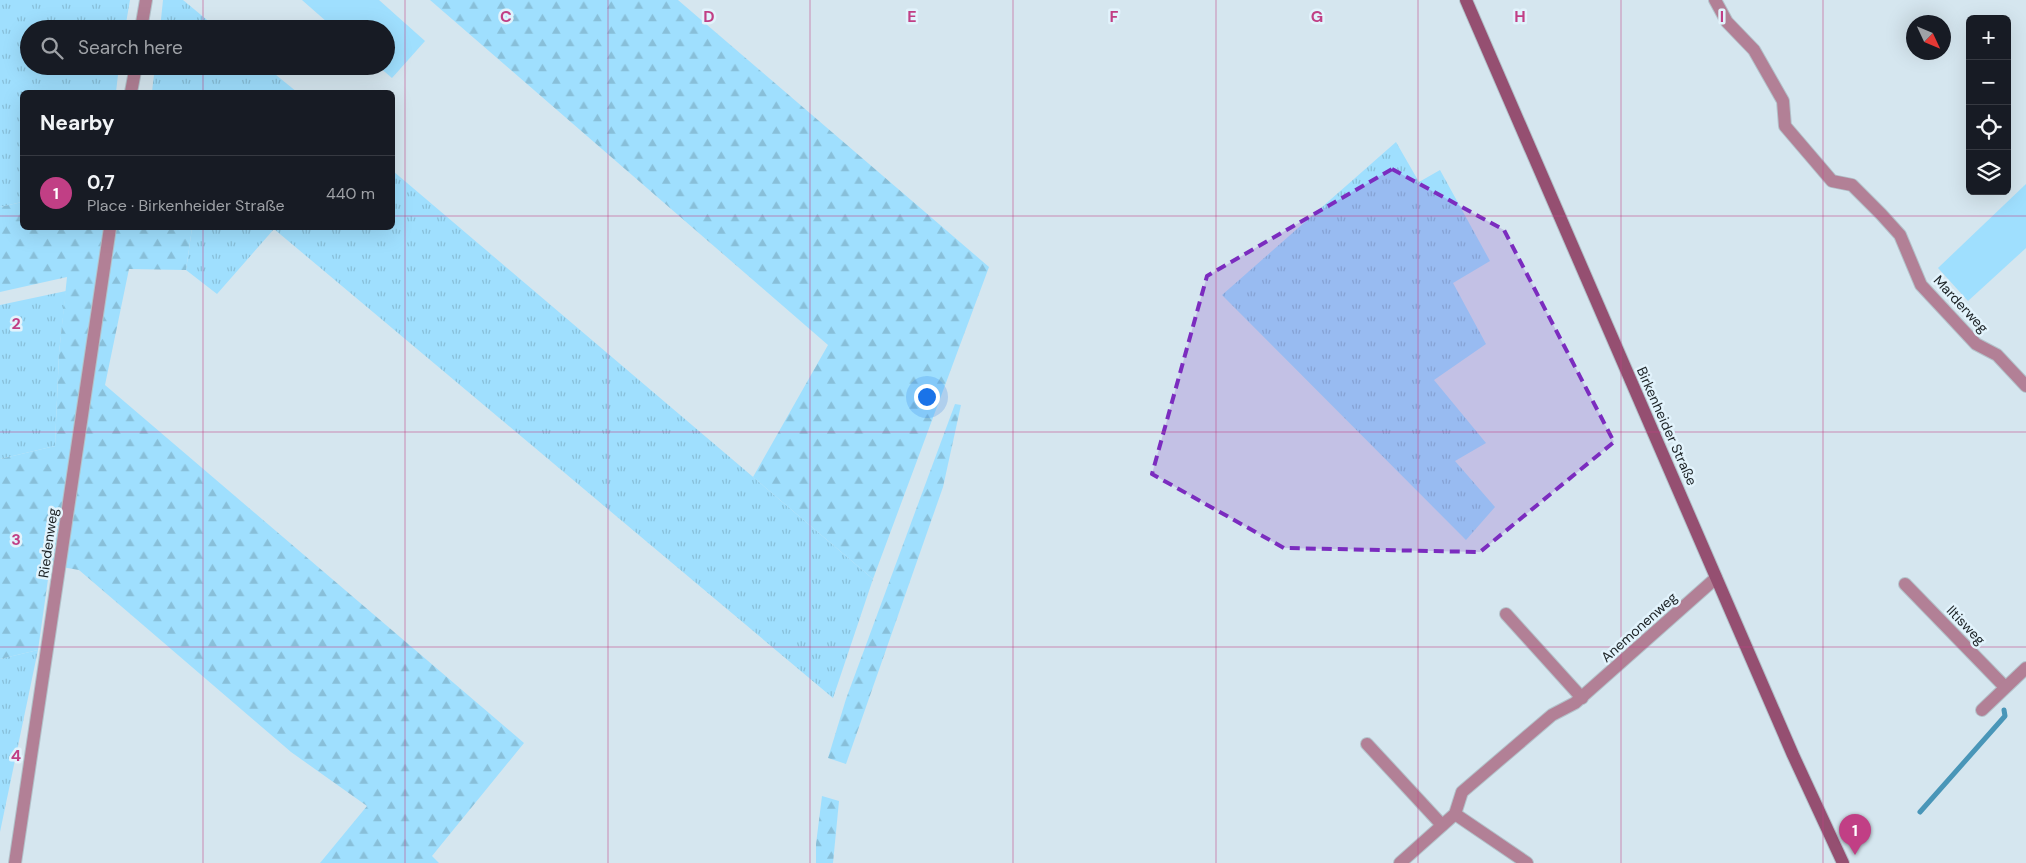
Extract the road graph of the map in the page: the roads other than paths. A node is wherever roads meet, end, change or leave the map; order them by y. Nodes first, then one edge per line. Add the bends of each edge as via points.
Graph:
1 (146, 0) edge
2 (1466, 0) edge
3 (1716, 0) edge
4 (143, 20) edge
5 (134, 75) edge
6 (131, 90) edge
7 (110, 230) edge
8 (2026, 386) edge
9 (1716, 578) junction
10 (1905, 584) dead end
11 (1506, 614) dead end
12 (2026, 668) edge
13 (2005, 687) junction
14 (1582, 698) junction
15 (1982, 710) dead end
16 (1367, 744) dead end
17 (1455, 814) junction
18 (1442, 825) junction
19 (15, 863) edge
20 (1400, 863) edge
21 (1527, 863) edge
22 (1843, 863) edge

1 - 4 street
2 - 9 street, Birkenheider Straße
3 - 8 street, Marderweg via 1727,22 1754,50 1783,101 1784,126 1832,181 1852,185 1894,228 1922,285 1976,344 1997,355
5 - 6 street
7 - 19 street, Riedenweg
9 - 14 street, Anemonenweg
9 - 22 street, Birkenheider Straße
10 - 13 street, Iltisweg
11 - 14 street
12 - 13 street
13 - 15 street
14 - 17 street, Anemonenweg via 1552,715 1462,792
16 - 18 street
17 - 18 street, Anemonenweg
17 - 21 street
18 - 20 street, Anemonenweg

